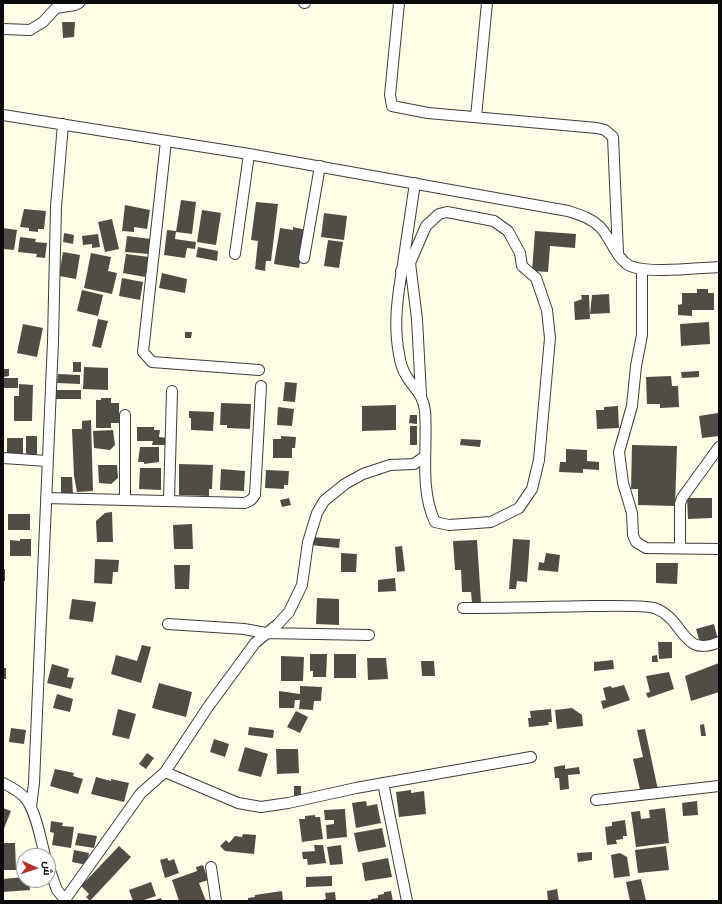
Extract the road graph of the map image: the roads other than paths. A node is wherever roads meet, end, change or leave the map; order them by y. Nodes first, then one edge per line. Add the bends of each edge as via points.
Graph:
1 (79, 3) edge
2 (398, 3) edge
3 (487, 3) edge
4 (3, 29) edge
5 (3, 115) edge
6 (476, 117) junction
7 (63, 124) junction
8 (166, 141) junction
9 (249, 154) junction
10 (320, 166) junction
11 (415, 183) junction
12 (618, 253) junction
13 (235, 254) dead end
14 (304, 258) dead end
15 (410, 262) junction
16 (719, 267) edge
17 (642, 269) junction
18 (401, 271) junction
19 (259, 370) dead end
20 (261, 386) dead end
21 (172, 391) dead end
22 (421, 395) junction
23 (125, 415) dead end
24 (719, 446) edge
25 (424, 457) junction
26 (3, 458) edge
27 (47, 461) junction
28 (46, 498) junction
29 (125, 500) junction
30 (169, 500) junction
31 (680, 548) junction
32 (719, 548) edge
33 (463, 608) dead end
34 (168, 624) dead end
35 (266, 634) junction
36 (369, 635) dead end
37 (719, 642) edge
38 (531, 757) dead end
39 (165, 772) junction
40 (3, 783) edge
41 (383, 783) junction
42 (719, 786) edge
43 (596, 800) dead end
44 (31, 808) junction
45 (43, 848) edge
46 (211, 867) dead end
47 (56, 887) edge
48 (65, 901) edge
49 (216, 901) edge
50 (407, 901) edge

1 - 4 street via 75,6 56,8 43,22 30,30
2 - 6 street via 390,95 392,106 428,113
3 - 6 street
5 - 7 street
6 - 12 street via 597,128 610,133 613,137
7 - 8 street
7 - 27 street via 56,207
8 - 9 street
8 - 19 street via 143,352 152,362
9 - 10 street
9 - 13 street
10 - 11 street
10 - 14 street
11 - 12 street via 568,211 588,217 601,228
11 - 18 street
12 - 17 street via 624,262
15 - 18 street
15 - 22 street via 418,318
15 - 25 street via 426,226 439,214 447,212 494,221 508,231 520,253 522,266 536,278 540,286 547,310 550,338 539,460 532,489 519,508 490,522 449,525 436,522 430,510
16 - 17 street
17 - 31 street via 642,335 632,406 619,452 620,468 632,513 636,542 646,548
18 - 22 street via 396,311 399,354 406,376
20 - 30 street via 254,495 251,500 244,503
21 - 30 street
22 - 25 street via 426,439
23 - 29 street
24 - 31 street via 682,498
25 - 35 street via 414,464 390,465 363,474 345,484 324,501 317,513 308,542 300,593 289,612
26 - 27 street
27 - 28 street
28 - 29 street
28 - 44 street
29 - 30 street
31 - 32 street
33 - 37 street via 654,608 669,615 692,644 702,648
34 - 35 street via 244,629
35 - 36 street
35 - 39 street via 241,661
38 - 41 street
39 - 41 street via 218,796 252,807 288,803
39 - 48 street via 141,793
40 - 44 street via 20,793
41 - 50 street
42 - 43 street
44 - 45 street
46 - 49 street
47 - 48 street

